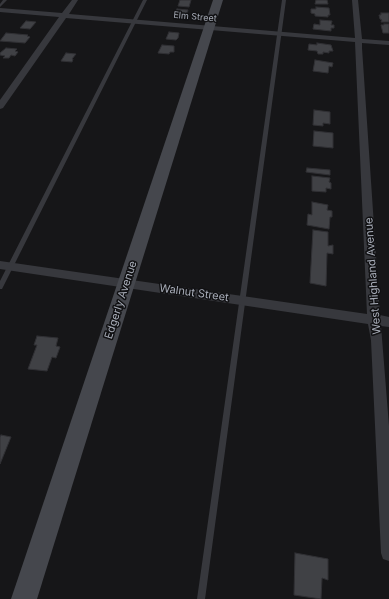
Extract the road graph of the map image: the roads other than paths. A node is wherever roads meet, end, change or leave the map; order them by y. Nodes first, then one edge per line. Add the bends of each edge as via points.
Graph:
1 (5, 0) edge
2 (75, 0) edge
3 (145, 0) edge
4 (218, 0) edge
5 (284, 0) edge
6 (355, 0) edge
7 (0, 6) edge
8 (0, 10) edge
9 (65, 15) junction
10 (134, 21) junction
11 (209, 27) junction
12 (279, 33) junction
13 (359, 40) junction
14 (389, 43) edge
15 (0, 106) edge
16 (5, 266) edge
17 (126, 284) junction
18 (0, 287) edge
19 (243, 300) junction
20 (374, 320) junction
21 (389, 322) edge
22 (389, 553) edge
23 (24, 599) edge
24 (201, 599) edge

1 - 7 lane
2 - 9 street
3 - 10 lane
4 - 11 street, Edgerly Avenue
5 - 12 lane
6 - 13 street, West Highland Avenue
8 - 9 street, Elm Street
9 - 10 street, Elm Street
9 - 15 street
10 - 11 street, Elm Street
10 - 16 lane
11 - 12 street, Elm Street
11 - 17 street, Edgerly Avenue
12 - 13 street, Elm Street
12 - 19 lane
13 - 14 street, Elm Street
13 - 20 street, West Highland Avenue
16 - 17 street, Walnut Street
16 - 18 lane
17 - 19 street, Walnut Street
17 - 23 street, Edgerly Avenue
19 - 20 street, Walnut Street
19 - 24 lane
20 - 21 street, Walnut Street
20 - 22 street, West Highland Avenue

